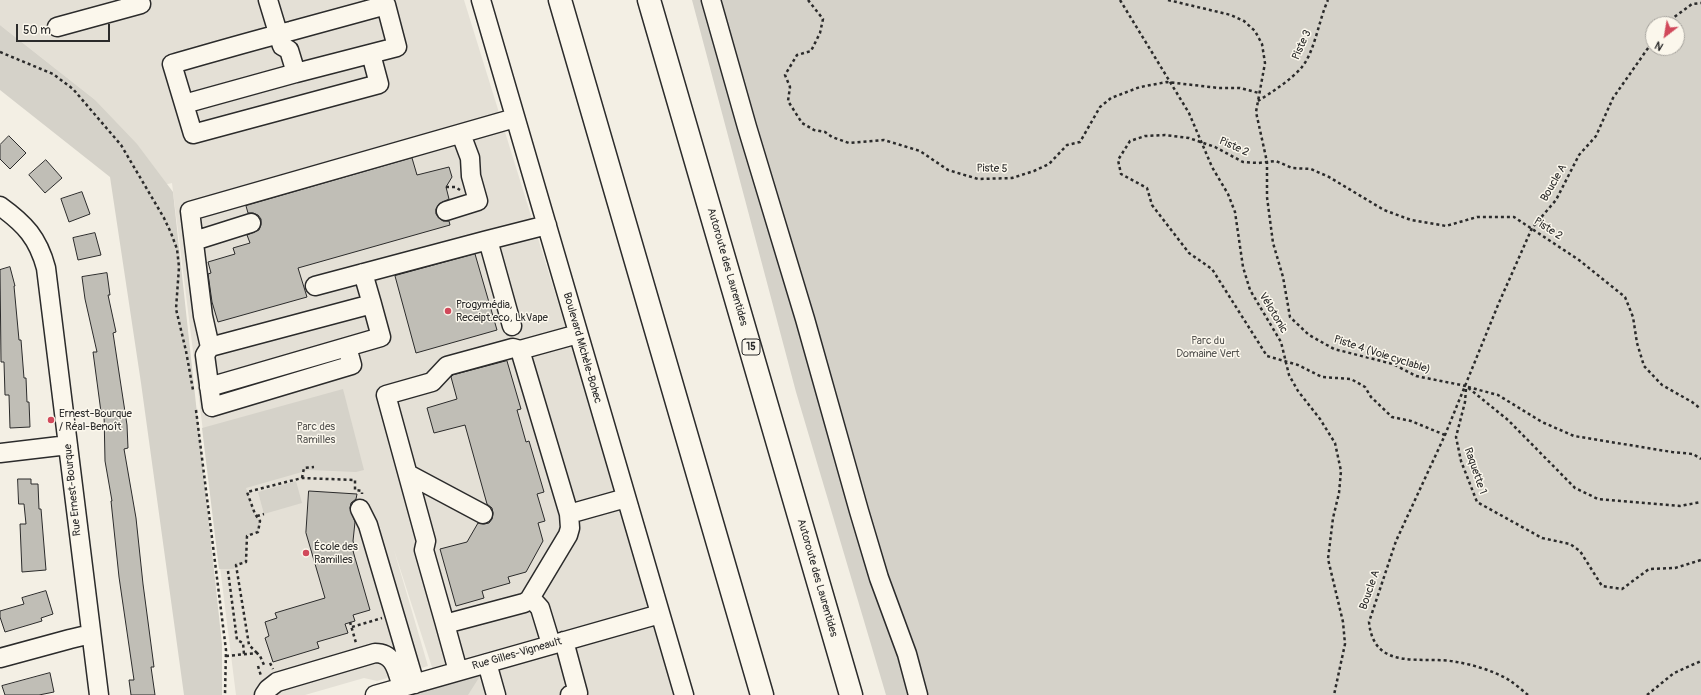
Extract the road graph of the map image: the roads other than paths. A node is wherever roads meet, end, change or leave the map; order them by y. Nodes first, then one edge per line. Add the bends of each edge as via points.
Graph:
1 (268, 0) edge
2 (481, 0) edge
3 (560, 0) edge
4 (649, 0) edge
5 (711, 0) edge
6 (145, 1) edge
7 (57, 27) dead end
8 (278, 34) junction
9 (371, 54) junction
10 (296, 73) junction
11 (184, 104) junction
12 (515, 118) junction
13 (460, 134) junction
14 (0, 206) edge
15 (446, 211) dead end
16 (251, 223) dead end
17 (547, 225) junction
18 (488, 240) junction
19 (194, 241) junction
20 (363, 273) junction
21 (315, 286) dead end
22 (372, 304) junction
23 (512, 326) dead end
24 (578, 334) junction
25 (210, 347) junction
26 (520, 350) junction
27 (68, 445) junction
28 (0, 453) edge
29 (408, 474) junction
30 (626, 498) junction
31 (361, 501) road end
32 (483, 514) dead end
33 (569, 514) junction
34 (531, 598) junction
35 (660, 614) junction
36 (445, 624) junction
37 (91, 634) junction
38 (558, 642) junction
39 (0, 658) edge
40 (487, 663) junction
41 (458, 671) junction
42 (409, 686) junction
43 (98, 695) edge
44 (264, 695) edge
45 (375, 695) edge
46 (496, 695) edge
47 (570, 695) edge
48 (684, 695) edge
49 (762, 695) edge
50 (852, 695) edge
51 (918, 695) edge

1 - 8 street
2 - 12 street, Boulevard Michèle-Bohec
3 - 49 highway
4 - 50 highway, Autoroute des Laurentides / 15
5 - 51 street via 861,518 879,578 907,654
6 - 7 street
8 - 9 street via 386,5 397,47
8 - 10 street via 282,46 289,50
8 - 11 street via 172,64
9 - 10 street
9 - 11 street via 379,84 194,134
10 - 11 street
12 - 13 street
12 - 17 street, Boulevard Michèle-Bohec
13 - 15 street via 470,158 471,176 478,201
13 - 19 street via 190,211
14 - 27 street, Rue Ernest-Bourque via 26,227 36,241 44,260
16 - 19 street
17 - 18 street
17 - 24 street, Boulevard Michèle-Bohec
18 - 20 street
18 - 23 street
19 - 25 street via 203,316
20 - 21 street
20 - 22 street
22 - 25 street
22 - 25 street via 381,337 202,391 205,355
24 - 26 street
24 - 30 street, Boulevard Michèle-Bohec
26 - 29 street via 513,348 447,366 432,382 386,395
26 - 33 street
27 - 28 street
27 - 37 street, Rue Ernest-Bourque
29 - 32 street
29 - 36 street via 426,541 424,550
30 - 33 street
30 - 35 street, Boulevard Michèle-Bohec
31 - 42 street
33 - 34 street via 568,535
34 - 36 street via 524,603
34 - 38 street via 540,608
35 - 38 street, Rue Gilles-Vigneault
35 - 48 street, Boulevard Michèle-Bohec
36 - 41 street
37 - 39 street
37 - 43 street, Rue Ernest-Bourque
38 - 40 street, Rue Gilles-Vigneault
38 - 47 street via 578,693
40 - 41 street, Rue Gilles-Vigneault
40 - 46 street
41 - 42 street, Rue Gilles-Vigneault
42 - 44 street via 389,656 375,653 277,682
42 - 45 street, Rue Gilles-Vigneault

